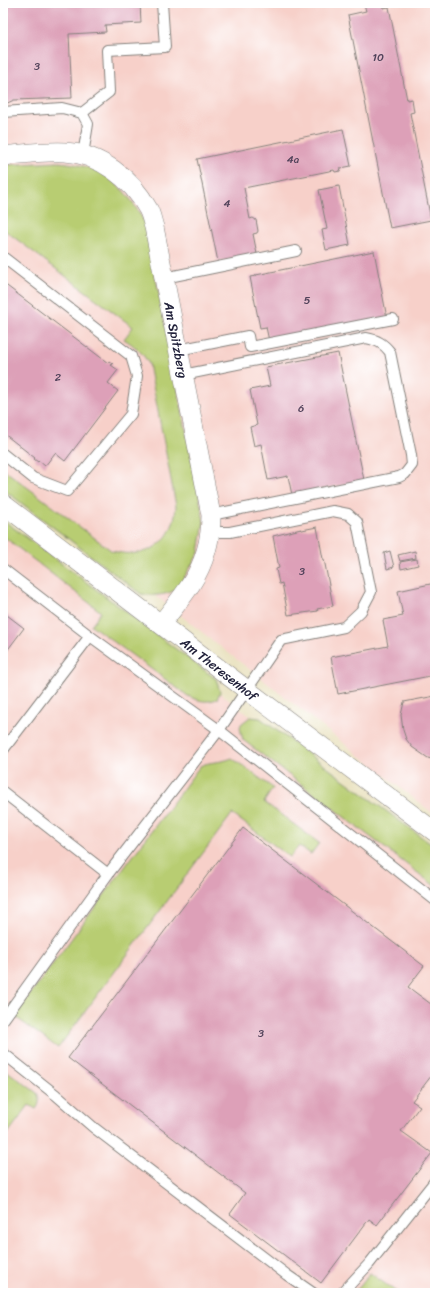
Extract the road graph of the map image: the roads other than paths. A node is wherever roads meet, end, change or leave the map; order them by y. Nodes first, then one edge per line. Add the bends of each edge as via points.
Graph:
1 (162, 3) edge
2 (3, 112) edge
3 (82, 113) junction
4 (83, 155) junction
5 (3, 156) edge
6 (296, 251) dead end
7 (3, 257) edge
8 (164, 278) junction
9 (393, 319) dead end
10 (178, 350) junction
11 (183, 375) junction
12 (3, 454) edge
13 (3, 504) edge
14 (211, 524) junction
15 (3, 569) edge
16 (161, 624) junction
17 (90, 636) junction
18 (247, 690) junction
19 (218, 730) junction
20 (3, 750) edge
21 (3, 792) edge
22 (435, 832) edge
23 (108, 874) junction
24 (435, 900) edge
25 (3, 1020) edge
26 (3, 1053) edge
27 (435, 1181) edge
28 (313, 1293) edge
29 (342, 1293) edge

1 - 3 lane via 165,47 107,50 109,92
2 - 3 lane via 62,108
3 - 4 lane via 88,124
4 - 5 street, Am Spitzberg via 65,152
4 - 8 street, Am Spitzberg via 101,162 118,173 132,186 149,210
6 - 8 lane
7 - 12 lane via 131,356 137,376 131,414 67,490 33,478
8 - 10 street, Am Spitzberg
9 - 10 lane via 250,347 248,336
10 - 11 street, Am Spitzberg
11 - 14 street, Am Spitzberg
11 - 14 lane via 366,338 378,340 390,352 411,456 412,464 405,474 398,477
13 - 16 street, Am Theresenhof
14 - 16 street, Am Spitzberg via 207,550 192,583
14 - 18 lane via 230,532 333,511 348,514 357,522 371,592 361,611 344,627 281,640
15 - 17 lane
16 - 18 street, Am Theresenhof
17 - 19 lane
17 - 20 lane
18 - 19 lane
18 - 22 street, Am Theresenhof
19 - 23 lane
19 - 24 lane
21 - 23 lane
23 - 25 lane
26 - 28 lane via 93,1127
27 - 29 lane via 369,1264

